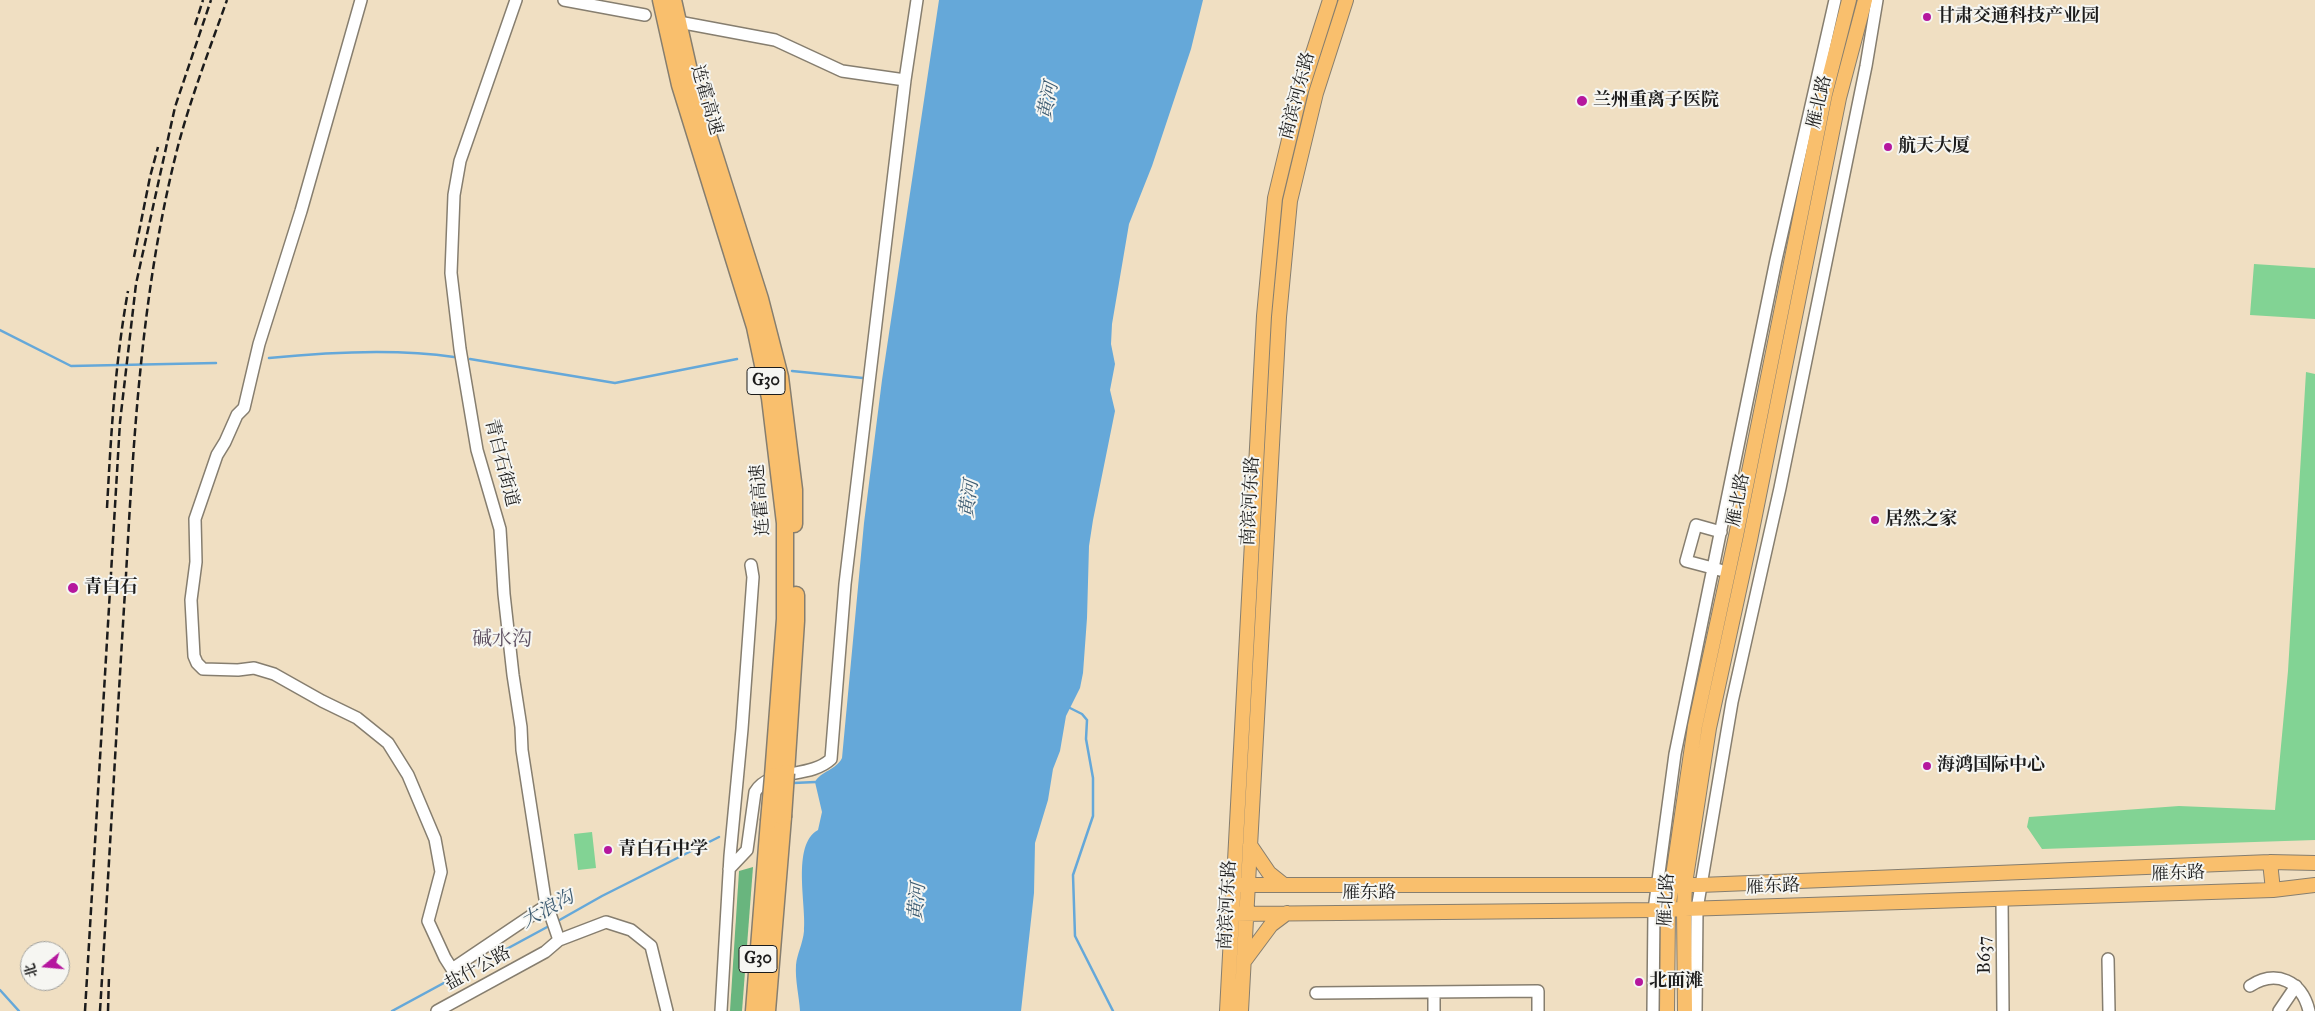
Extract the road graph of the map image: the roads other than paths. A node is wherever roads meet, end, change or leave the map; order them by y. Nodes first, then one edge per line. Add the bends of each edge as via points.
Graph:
1 (361, 0) edge
2 (516, 0) edge
3 (564, 0) edge
4 (661, 0) edge
5 (673, 0) edge
6 (917, 0) edge
7 (1330, 0) edge
8 (1346, 0) edge
9 (1835, 0) edge
10 (1849, 0) edge
11 (1865, 0) edge
12 (1877, 0) edge
13 (645, 15) dead end
14 (684, 23) dead end
15 (905, 80) junction
16 (1255, 508) junction
17 (1270, 512) junction
18 (1722, 532) junction
19 (751, 565) dead end
20 (1714, 568) junction
21 (1728, 572) junction
22 (780, 774) junction
23 (776, 819) junction
24 (1250, 845) junction
25 (2270, 862) junction
26 (2315, 862) edge
27 (729, 869) junction
28 (1657, 884) junction
29 (1679, 884) junction
30 (1234, 885) junction
31 (1248, 885) junction
32 (1284, 885) junction
33 (1700, 885) junction
34 (2315, 885) edge
35 (2273, 890) junction
36 (2002, 899) junction
37 (548, 909) junction
38 (1690, 909) junction
39 (1661, 910) junction
40 (1247, 913) junction
41 (1287, 913) junction
42 (1233, 914) junction
43 (558, 936) junction
44 (2108, 959) dead end
45 (1244, 960) junction
46 (2250, 986) dead end
47 (2296, 986) junction
48 (1434, 992) junction
49 (1316, 993) dead end
50 (437, 1011) edge
51 (667, 1011) edge
52 (721, 1011) edge
53 (754, 1011) edge
54 (767, 1011) edge
55 (1227, 1011) edge
56 (1241, 1011) edge
57 (1434, 1011) edge
58 (1538, 1011) edge
59 (1653, 1011) edge
60 (1667, 1011) edge
61 (1685, 1011) edge
62 (1696, 1011) edge
63 (2003, 1011) edge
64 (2109, 1011) edge
65 (2279, 1011) edge
66 (2309, 1011) edge

1 - 37 street via 259,344 244,408 217,455 195,519 196,562 191,590 194,656 203,669 254,668 274,674 357,718 388,743 408,775 435,840 441,872 428,921 452,969
2 - 37 street, 青白石街道 via 460,162 454,195 451,274 477,450 500,529 522,750
3 - 13 street
4 - 22 highway, 连霍高速 / G30 via 680,85 756,327 770,398 785,523
5 - 22 highway, 连霍高速 / G30 via 692,84 760,299 780,377 794,490 796,612
6 - 15 street
7 - 16 main road, 南滨河东路 via 1300,94 1275,198 1264,316
8 - 17 main road, 南滨河东路 via 1316,93 1290,201 1279,318
9 - 18 street via 1776,260
10 - 21 main road, 雁北路 via 1825,94
11 - 29 main road, 雁北路 via 1839,98
12 - 33 street via 1780,488 1732,702
14 - 15 street via 775,40 842,71
15 - 27 street via 846,584 831,759 824,765 765,780 758,785 754,792 746,850
16 - 17 main road
16 - 30 main road, 南滨河东路
17 - 24 main road, 南滨河东路
18 - 20 street
18 - 20 street via 1696,525 1686,561
19 - 27 street via 753,577
20 - 21 street
20 - 28 street via 1676,754
21 - 29 main road, 雁北路 via 1695,726
22 - 23 highway, 连霍高速 / G30, bridge
23 - 53 highway, 连霍高速 / G30
23 - 54 highway, 连霍高速 / G30
24 - 31 main road, 南滨河东路
24 - 32 main road via 1269,873
25 - 26 main road, 雁东路
25 - 33 main road, 雁东路
25 - 35 main road
27 - 52 street
28 - 29 main road, 雁东路
28 - 32 main road, 雁东路
28 - 39 street
29 - 33 main road, 雁东路
29 - 38 main road, 雁北路
29 - 39 main road, 雁北路
30 - 31 main road, 雁东路
30 - 42 main road, 南滨河东路
31 - 32 main road, 雁东路
31 - 40 main road, 南滨河东路
33 - 38 street
34 - 35 main road, 雁东路
35 - 36 main road, 雁东路
36 - 38 main road, 雁东路
36 - 63 street, B637
37 - 43 street, 青白石街道
38 - 39 main road, 雁东路
38 - 61 main road, 雁北路
38 - 62 street
39 - 41 main road, 雁东路
39 - 59 street
39 - 60 main road, 雁北路
40 - 41 main road, 雁东路
40 - 42 main road, 雁东路
40 - 45 main road, 南滨河东路
41 - 45 main road via 1271,925
42 - 55 main road, 南滨河东路
43 - 50 street, 盐什公路 via 545,952
43 - 51 street, 盐什公路 via 606,922 631,930 651,946
44 - 64 street
45 - 56 main road, 南滨河东路
46 - 47 street via 2261,979 2283,979
47 - 65 street
47 - 66 street
48 - 49 street
48 - 57 street
48 - 58 street via 1538,991

